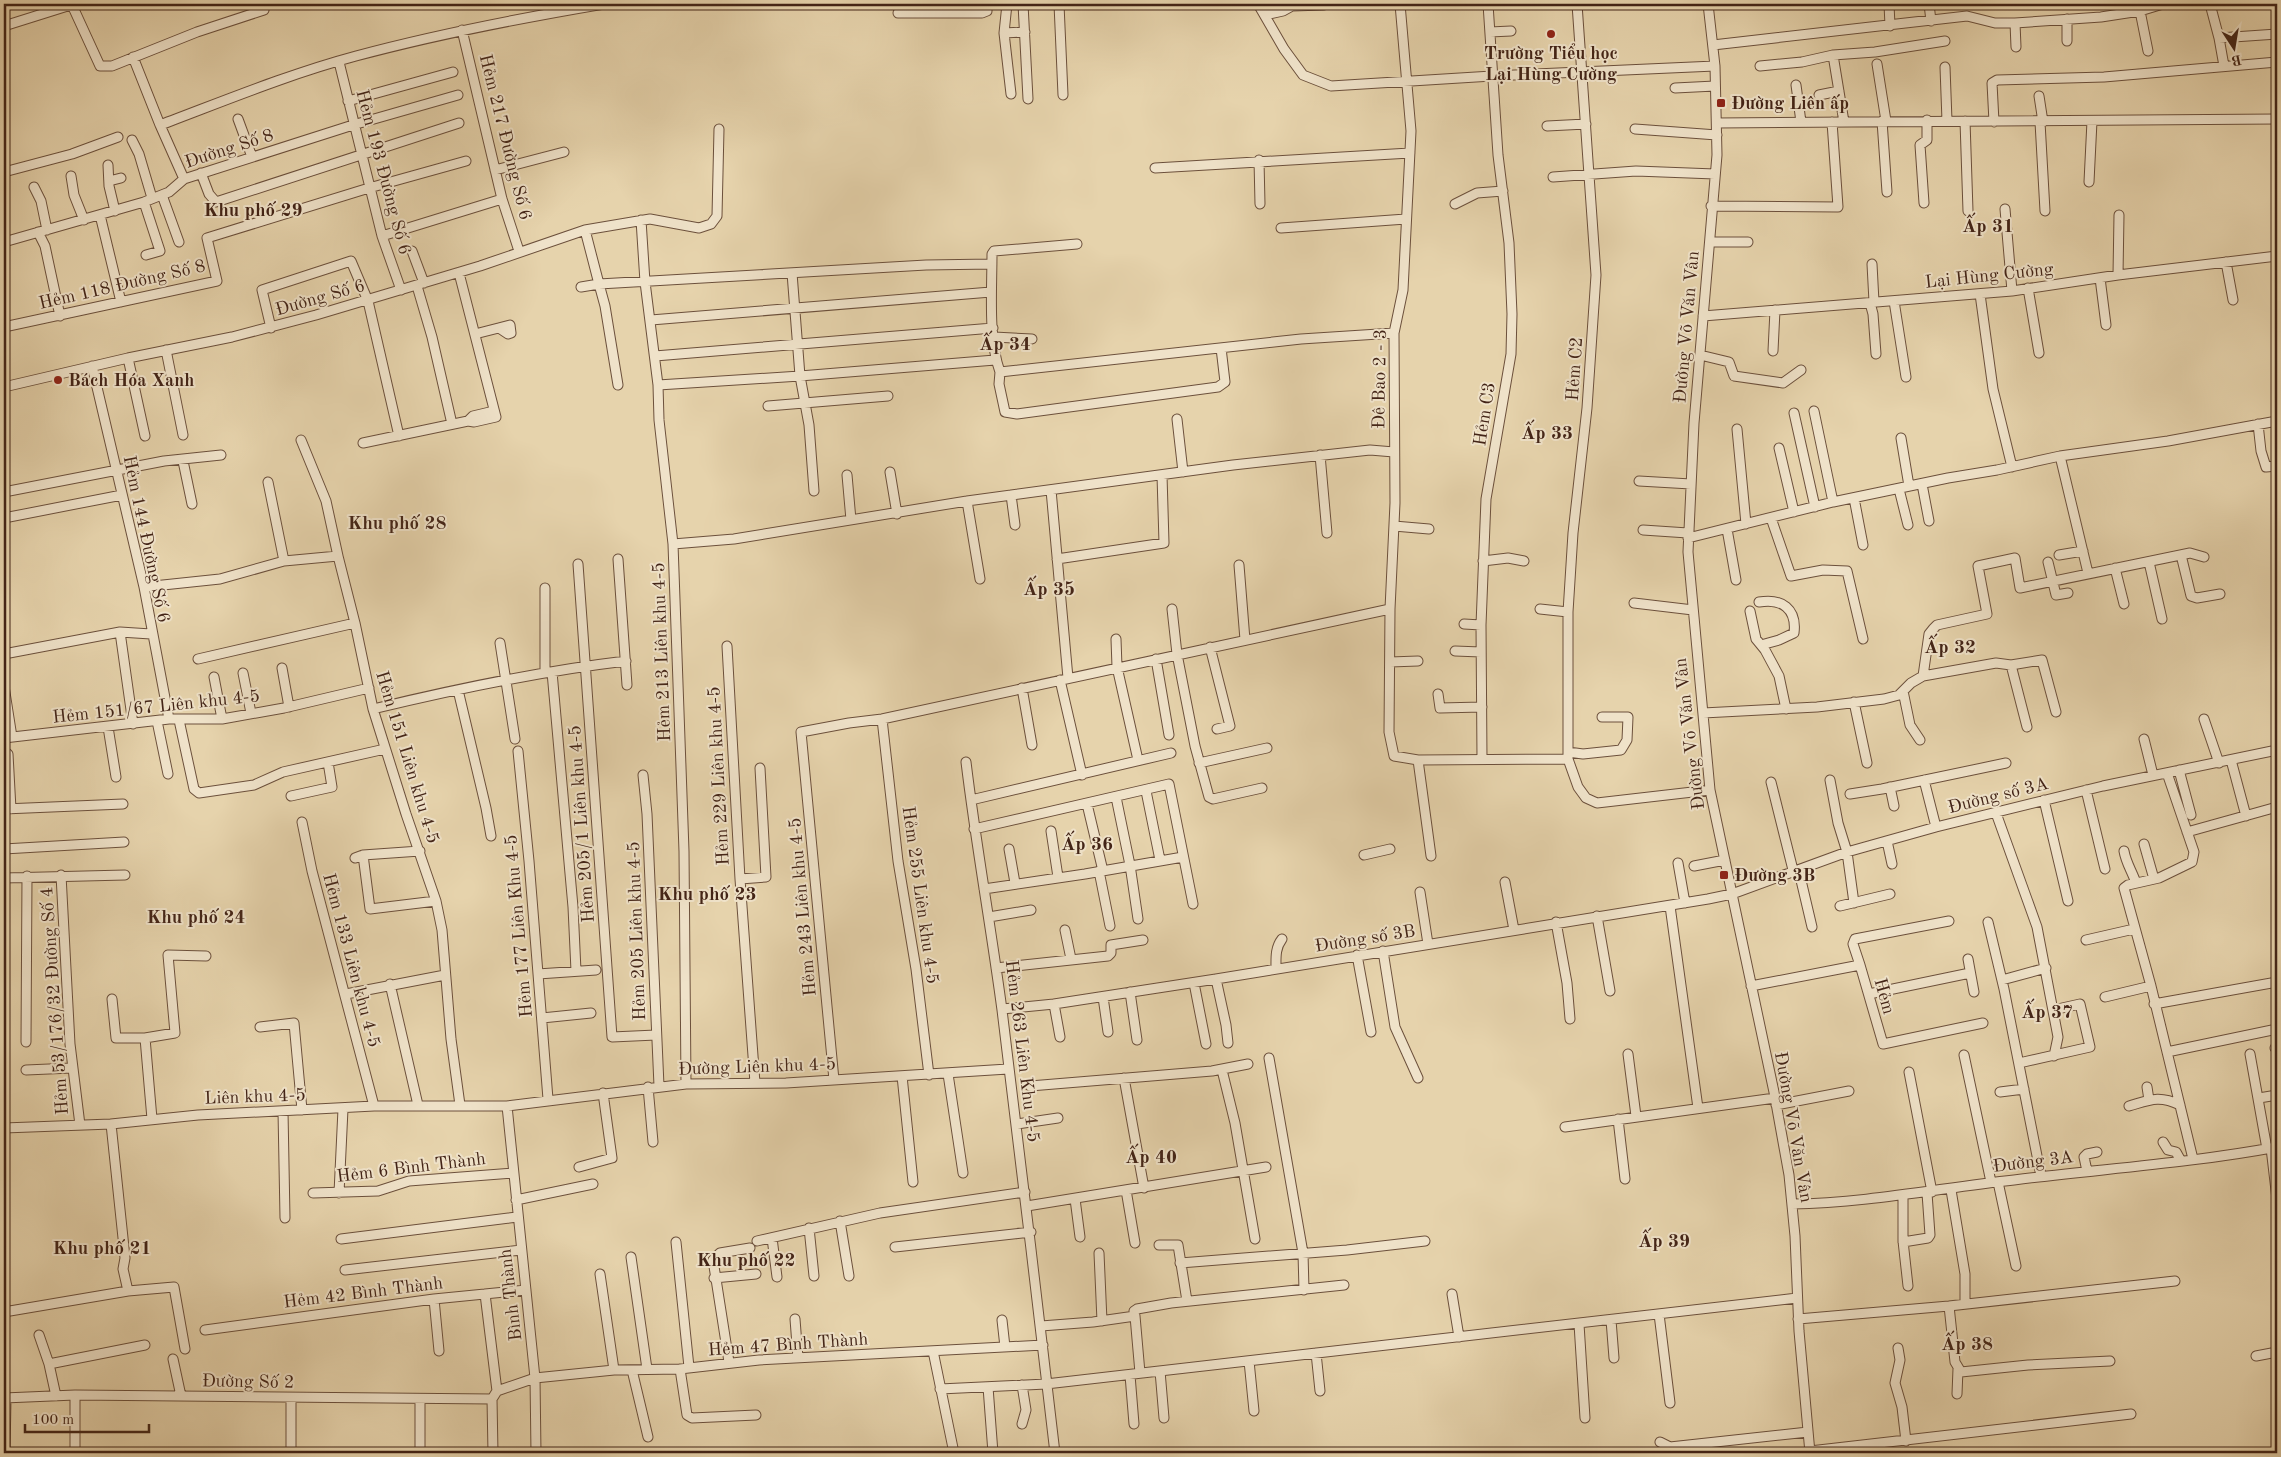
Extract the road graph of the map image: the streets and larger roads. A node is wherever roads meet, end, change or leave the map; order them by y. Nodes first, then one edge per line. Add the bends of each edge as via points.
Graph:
1 (72, 4) edge
2 (604, 4) edge
3 (988, 4) edge
4 (1007, 4) edge
5 (1023, 4) edge
6 (1059, 4) edge
7 (1258, 4) edge
8 (1400, 4) edge
9 (1488, 4) edge
10 (1577, 4) edge
11 (1708, 4) edge
12 (1889, 4) edge
13 (1929, 4) edge
14 (2162, 4) edge
15 (2210, 4) edge
16 (1324, 5) edge
17 (264, 10) dead end
18 (2140, 11) junction
19 (898, 13) dead end
20 (1265, 15) junction
21 (2067, 19) junction
22 (1931, 21) junction
23 (2015, 22) junction
24 (4, 26) edge
25 (1890, 26) junction
26 (462, 30) junction
27 (1511, 30) dead end
28 (1025, 32) junction
29 (1490, 32) junction
30 (1004, 33) junction
31 (2277, 34) edge
32 (2219, 38) junction
33 (1945, 41) dead end
34 (2067, 41) dead end
35 (1713, 45) junction
36 (2016, 46) dead end
37 (2148, 51) dead end
38 (1833, 55) junction
39 (133, 57) junction
40 (339, 62) junction
41 (2277, 62) edge
42 (1877, 64) dead end
43 (1714, 66) junction
44 (1760, 66) dead end
45 (2224, 66) junction
46 (1945, 67) dead end
47 (1581, 71) junction
48 (453, 72) dead end
49 (1492, 76) junction
50 (1408, 81) junction
51 (1796, 85) dead end
52 (1716, 86) junction
53 (1675, 88) dead end
54 (1839, 92) junction
55 (1011, 94) dead end
56 (1819, 94) dead end
57 (458, 95) dead end
58 (1063, 95) dead end
59 (2039, 96) dead end
60 (1028, 99) dead end
61 (348, 101) junction
62 (2277, 118) edge
63 (238, 119) dead end
64 (1927, 120) junction
65 (1884, 121) junction
66 (1947, 121) junction
67 (1965, 121) junction
68 (2092, 121) junction
69 (1800, 122) junction
70 (1832, 122) junction
71 (1844, 122) junction
72 (1994, 122) junction
73 (2041, 122) junction
74 (459, 123) dead end
75 (1717, 123) junction
76 (353, 124) junction
77 (1586, 124) junction
78 (160, 125) junction
79 (1546, 126) dead end
80 (719, 129) dead end
81 (1635, 130) dead end
82 (1717, 135) junction
83 (118, 137) dead end
84 (132, 140) dead end
85 (564, 152) dead end
86 (1410, 153) junction
87 (361, 155) junction
88 (252, 157) junction
89 (1259, 160) junction
90 (466, 161) dead end
91 (108, 165) dead end
92 (1155, 168) dead end
93 (495, 170) junction
94 (4, 172) edge
95 (201, 173) junction
96 (1715, 174) junction
97 (1590, 175) junction
98 (71, 176) dead end
99 (1553, 177) dead end
100 (121, 178) dead end
101 (184, 179) junction
102 (109, 181) junction
103 (2089, 182) dead end
104 (34, 187) dead end
105 (369, 188) junction
106 (1502, 191) junction
107 (1887, 192) dead end
108 (162, 195) junction
109 (502, 199) junction
110 (148, 200) junction
111 (1924, 203) dead end
112 (1260, 204) dead end
113 (1455, 204) dead end
114 (1711, 206) junction
115 (2006, 209) dead end
116 (115, 211) junction
117 (1968, 211) dead end
118 (2045, 211) dead end
119 (100, 215) junction
120 (2119, 215) dead end
121 (1406, 219) junction
122 (84, 220) junction
123 (641, 220) junction
124 (1282, 228) dead end
125 (585, 230) junction
126 (42, 231) junction
127 (382, 236) junction
128 (4, 242) edge
129 (179, 242) dead end
130 (1710, 242) junction
131 (1748, 242) dead end
132 (1077, 244) dead end
133 (412, 251) dead end
134 (519, 251) junction
135 (146, 255) dead end
136 (2277, 256) edge
137 (2226, 262) junction
138 (992, 264) junction
139 (1872, 264) dead end
140 (459, 272) junction
141 (792, 273) junction
142 (2118, 274) junction
143 (2100, 278) junction
144 (645, 282) junction
145 (421, 284) junction
146 (599, 284) junction
147 (581, 287) dead end
148 (2028, 288) junction
149 (401, 290) junction
150 (2012, 290) junction
151 (992, 292) junction
152 (1980, 294) junction
153 (2233, 300) dead end
154 (368, 301) junction
155 (1894, 301) junction
156 (121, 302) junction
157 (1872, 303) junction
158 (794, 308) junction
159 (1775, 310) junction
160 (60, 316) junction
161 (1703, 316) junction
162 (651, 320) junction
163 (2106, 325) dead end
164 (4, 327) edge
165 (270, 328) junction
166 (500, 328) dead end
167 (994, 332) junction
168 (1394, 333) junction
169 (475, 334) junction
170 (1032, 339) dead end
171 (798, 344) junction
172 (1221, 348) junction
173 (166, 350) junction
174 (1773, 351) dead end
175 (2039, 353) dead end
176 (1876, 354) dead end
177 (655, 356) junction
178 (1700, 356) junction
179 (128, 358) junction
180 (995, 360) junction
181 (92, 366) junction
182 (1801, 370) dead end
183 (1000, 372) junction
184 (800, 376) junction
185 (1906, 377) dead end
186 (618, 385) dead end
187 (658, 385) junction
188 (4, 387) edge
189 (888, 396) dead end
190 (804, 403) junction
191 (768, 406) dead end
192 (1814, 411) dead end
193 (1794, 413) dead end
194 (1176, 419) dead end
195 (2277, 421) edge
196 (452, 424) junction
197 (2258, 424) junction
198 (1738, 429) dead end
199 (183, 435) dead end
200 (145, 436) dead end
201 (399, 436) junction
202 (1901, 438) dead end
203 (301, 440) dead end
204 (363, 443) dead end
205 (1778, 448) dead end
206 (1394, 452) junction
207 (221, 455) dead end
208 (1320, 455) junction
209 (2060, 456) junction
210 (184, 461) junction
211 (2277, 466) edge
212 (2012, 467) junction
213 (116, 471) junction
214 (890, 472) dead end
215 (1182, 472) junction
216 (1162, 474) junction
217 (847, 475) dead end
218 (1639, 481) dead end
219 (268, 482) dead end
220 (1691, 484) junction
221 (1922, 484) junction
222 (1909, 486) junction
223 (1899, 489) junction
224 (1050, 490) junction
225 (814, 491) dead end
226 (4, 492) edge
227 (122, 495) junction
228 (1011, 495) junction
229 (1854, 498) junction
230 (967, 501) junction
231 (1833, 502) junction
232 (192, 504) dead end
233 (1815, 507) junction
234 (1794, 512) junction
235 (897, 514) junction
236 (4, 518) edge
237 (1771, 518) junction
238 (851, 520) junction
239 (1930, 521) dead end
240 (1746, 524) junction
241 (1016, 525) dead end
242 (1908, 525) dead end
243 (1394, 526) junction
244 (1429, 529) dead end
245 (1728, 529) junction
246 (1643, 530) dead end
247 (1327, 533) dead end
248 (1688, 536) junction
249 (673, 544) junction
250 (1862, 546) dead end
251 (2083, 551) junction
252 (2059, 555) dead end
253 (2182, 555) junction
254 (338, 556) junction
255 (2204, 556) dead end
256 (618, 559) dead end
257 (1057, 559) junction
258 (284, 561) junction
259 (1484, 561) junction
260 (1524, 561) dead end
261 (2048, 562) dead end
262 (2149, 562) junction
263 (578, 564) dead end
264 (1239, 566) dead end
265 (2115, 568) junction
266 (2088, 573) junction
267 (980, 579) dead end
268 (1736, 580) dead end
269 (2052, 580) junction
270 (144, 587) junction
271 (545, 588) dead end
272 (2068, 593) dead end
273 (2220, 594) dead end
274 (1759, 602) dead end
275 (1634, 603) dead end
276 (2124, 604) dead end
277 (1390, 608) junction
278 (1540, 608) dead end
279 (1172, 609) dead end
280 (1693, 610) junction
281 (1750, 611) dead end
282 (1568, 612) junction
283 (2162, 619) dead end
284 (355, 623) junction
285 (1464, 624) dead end
286 (1480, 625) junction
287 (120, 632) junction
288 (151, 634) junction
289 (1116, 639) dead end
290 (1863, 639) dead end
291 (1244, 640) junction
292 (500, 643) dead end
293 (1761, 645) junction
294 (727, 646) dead end
295 (1210, 647) junction
296 (1455, 651) dead end
297 (1481, 652) junction
298 (4, 654) edge
299 (1177, 654) junction
300 (198, 659) dead end
301 (1156, 659) junction
302 (626, 661) junction
303 (1418, 661) dead end
304 (1390, 662) junction
305 (586, 665) junction
306 (2011, 665) junction
307 (1117, 667) junction
308 (282, 668) dead end
309 (548, 673) junction
310 (243, 674) dead end
311 (1923, 676) junction
312 (214, 677) dead end
313 (1064, 679) junction
314 (506, 681) junction
315 (627, 685) dead end
316 (4, 686) edge
317 (368, 688) junction
318 (1022, 688) junction
319 (458, 690) junction
320 (1903, 691) junction
321 (1438, 694) dead end
322 (1854, 702) junction
323 (290, 706) junction
324 (1482, 706) junction
325 (373, 709) junction
326 (1786, 709) junction
327 (2056, 712) dead end
328 (251, 713) junction
329 (1703, 713) junction
330 (1602, 717) dead end
331 (222, 718) junction
332 (169, 719) junction
333 (882, 719) junction
334 (2204, 719) dead end
335 (179, 720) junction
336 (157, 721) junction
337 (133, 724) junction
338 (108, 727) junction
339 (2027, 727) dead end
340 (1217, 729) dead end
341 (1169, 735) dead end
342 (8, 738) edge
343 (515, 739) dead end
344 (2144, 739) dead end
345 (1920, 740) dead end
346 (1032, 745) dead end
347 (1266, 748) dead end
348 (385, 749) junction
349 (2277, 750) edge
350 (518, 751) dead end
351 (1171, 753) dead end
352 (8, 754) edge
353 (1568, 756) junction
354 (1482, 759) junction
355 (1138, 760) junction
356 (1418, 760) junction
357 (2231, 760) junction
358 (328, 762) junction
359 (966, 762) dead end
360 (2219, 762) junction
361 (1199, 763) junction
362 (1867, 763) dead end
363 (2006, 763) dead end
364 (760, 768) dead end
365 (2179, 770) junction
366 (2167, 773) junction
367 (168, 774) dead end
368 (643, 775) dead end
369 (1082, 775) junction
370 (2153, 776) junction
371 (116, 777) dead end
372 (1830, 780) dead end
373 (1924, 780) junction
374 (1771, 782) dead end
375 (1890, 787) junction
376 (1262, 788) dead end
377 (1710, 790) junction
378 (2086, 790) junction
379 (1146, 791) junction
380 (1850, 794) dead end
381 (291, 796) dead end
382 (1116, 797) junction
383 (971, 800) junction
384 (2044, 800) junction
385 (123, 804) dead end
386 (1087, 804) junction
387 (1894, 806) dead end
388 (2277, 807) edge
389 (8, 809) edge
390 (1996, 813) junction
391 (2191, 815) dead end
392 (2246, 816) junction
393 (302, 822) dead end
394 (1936, 827) junction
395 (974, 829) junction
396 (1051, 831) dead end
397 (2187, 832) junction
398 (491, 836) dead end
399 (1887, 841) junction
400 (124, 842) dead end
401 (2144, 844) dead end
402 (4, 849) edge
403 (1009, 849) dead end
404 (1390, 849) dead end
405 (420, 851) junction
406 (2124, 851) dead end
407 (1847, 852) junction
408 (1364, 855) dead end
409 (1183, 856) junction
410 (1431, 856) dead end
411 (1160, 860) junction
412 (1725, 860) junction
413 (1678, 862) dead end
414 (1892, 864) dead end
415 (1130, 865) junction
416 (1694, 866) dead end
417 (2106, 869) dead end
418 (1792, 870) junction
419 (1101, 871) junction
420 (62, 875) junction
421 (125, 875) dead end
422 (27, 876) junction
423 (1058, 877) junction
424 (4, 878) edge
425 (740, 879) junction
426 (2154, 879) junction
427 (1505, 882) dead end
428 (2136, 883) junction
429 (1015, 884) junction
430 (984, 889) junction
431 (1420, 892) dead end
432 (1732, 894) junction
433 (1890, 894) dead end
434 (436, 901) junction
435 (2068, 901) dead end
436 (1685, 903) junction
437 (1854, 903) junction
438 (1193, 904) dead end
439 (1670, 906) junction
440 (1840, 906) dead end
441 (1031, 910) dead end
442 (1597, 916) junction
443 (989, 917) junction
444 (1138, 919) dead end
445 (1949, 921) dead end
446 (1556, 922) junction
447 (1988, 922) dead end
448 (1110, 926) dead end
449 (1812, 927) dead end
450 (2134, 929) junction
451 (1066, 930) dead end
452 (1514, 930) junction
453 (1282, 939) dead end
454 (1143, 940) dead end
455 (2086, 940) dead end
456 (1424, 945) junction
457 (1383, 951) junction
458 (1357, 955) junction
459 (206, 956) dead end
460 (1071, 959) junction
461 (1968, 959) dead end
462 (1860, 965) junction
463 (996, 968) junction
464 (2046, 968) junction
465 (1276, 969) junction
466 (596, 970) dead end
467 (576, 971) junction
468 (1970, 973) junction
469 (538, 974) junction
470 (445, 975) junction
471 (1216, 979) junction
472 (2002, 980) junction
473 (1194, 982) junction
474 (2277, 982) edge
475 (390, 984) junction
476 (1751, 986) junction
477 (2151, 986) junction
478 (1610, 991) dead end
479 (1130, 992) junction
480 (1974, 992) dead end
481 (346, 994) junction
482 (1869, 994) junction
483 (1103, 997) junction
484 (2105, 997) dead end
485 (112, 999) dead end
486 (1054, 1004) junction
487 (2154, 1004) junction
488 (1002, 1009) junction
489 (2053, 1010) junction
490 (591, 1013) dead end
491 (542, 1018) junction
492 (1570, 1019) dead end
493 (1983, 1023) dead end
494 (260, 1027) dead end
495 (2277, 1029) edge
496 (1108, 1032) dead end
497 (1372, 1032) dead end
498 (656, 1035) junction
499 (1060, 1037) dead end
500 (145, 1038) junction
501 (1137, 1040) dead end
502 (26, 1042) dead end
503 (1228, 1043) dead end
504 (1206, 1044) dead end
505 (2167, 1052) junction
506 (1628, 1054) dead end
507 (2250, 1054) dead end
508 (1964, 1055) dead end
509 (2054, 1056) junction
510 (1269, 1058) dead end
511 (2019, 1063) junction
512 (1248, 1064) dead end
513 (72, 1068) junction
514 (1008, 1069) junction
515 (26, 1070) dead end
516 (1222, 1070) junction
517 (1909, 1072) dead end
518 (948, 1074) junction
519 (929, 1075) junction
520 (902, 1076) junction
521 (1124, 1078) junction
522 (1418, 1078) dead end
523 (834, 1080) junction
524 (755, 1083) junction
525 (686, 1084) junction
526 (659, 1086) junction
527 (1030, 1086) dead end
528 (648, 1087) junction
529 (2147, 1087) dead end
530 (2024, 1089) junction
531 (1849, 1091) dead end
532 (2000, 1092) dead end
533 (604, 1093) junction
534 (2277, 1096) edge
535 (2259, 1098) junction
536 (548, 1100) junction
537 (2149, 1100) junction
538 (1775, 1102) junction
539 (460, 1104) junction
540 (418, 1105) junction
541 (2180, 1105) junction
542 (374, 1106) junction
543 (507, 1106) junction
544 (2129, 1106) dead end
545 (1698, 1108) junction
546 (342, 1109) junction
547 (302, 1110) junction
548 (283, 1111) junction
549 (1636, 1116) junction
550 (1058, 1118) dead end
551 (1618, 1119) junction
552 (152, 1120) junction
553 (111, 1124) junction
554 (1017, 1124) junction
555 (80, 1125) junction
556 (1565, 1127) dead end
557 (4, 1128) edge
558 (653, 1142) dead end
559 (2163, 1142) dead end
560 (2272, 1148) edge
561 (2097, 1152) dead end
562 (2193, 1159) junction
563 (2181, 1161) junction
564 (579, 1167) dead end
565 (1266, 1167) dead end
566 (1244, 1171) junction
567 (2087, 1171) junction
568 (513, 1173) junction
569 (963, 1173) dead end
570 (2041, 1176) junction
571 (1625, 1179) dead end
572 (914, 1182) dead end
573 (1995, 1182) junction
574 (592, 1184) dead end
575 (1144, 1188) junction
576 (1126, 1190) junction
577 (1951, 1190) junction
578 (1025, 1192) junction
579 (313, 1193) dead end
580 (339, 1193) junction
581 (1929, 1193) junction
582 (1903, 1196) junction
583 (1075, 1199) junction
584 (2277, 1199) edge
585 (516, 1200) junction
586 (1792, 1204) junction
587 (1027, 1206) junction
588 (517, 1217) junction
589 (284, 1218) dead end
590 (840, 1221) junction
591 (809, 1228) junction
592 (1031, 1232) junction
593 (1080, 1237) dead end
594 (772, 1238) junction
595 (341, 1239) dead end
596 (1255, 1239) dead end
597 (676, 1242) dead end
598 (1425, 1242) dead end
599 (1903, 1242) junction
600 (1135, 1243) dead end
601 (1159, 1245) dead end
602 (895, 1247) dead end
603 (521, 1250) junction
604 (1099, 1253) dead end
605 (1303, 1253) junction
606 (631, 1256) dead end
607 (1180, 1263) junction
608 (2016, 1266) dead end
609 (345, 1270) dead end
610 (600, 1274) dead end
611 (756, 1274) dead end
612 (814, 1276) dead end
613 (849, 1276) dead end
614 (777, 1277) dead end
615 (714, 1278) junction
616 (2175, 1282) dead end
617 (1344, 1285) dead end
618 (1908, 1286) dead end
619 (526, 1290) junction
620 (1304, 1290) junction
621 (128, 1291) junction
622 (485, 1294) junction
623 (1452, 1294) dead end
624 (1797, 1298) junction
625 (434, 1299) junction
626 (1187, 1301) junction
627 (1965, 1304) junction
628 (1949, 1306) junction
629 (4, 1312) edge
630 (1659, 1314) junction
631 (1135, 1316) junction
632 (795, 1319) dead end
633 (1798, 1319) junction
634 (1002, 1320) dead end
635 (1611, 1320) junction
636 (1102, 1321) junction
637 (1579, 1324) junction
638 (1041, 1326) junction
639 (205, 1330) dead end
640 (39, 1335) dead end
641 (1459, 1337) junction
642 (145, 1345) dead end
643 (1043, 1345) junction
644 (1005, 1347) junction
645 (1898, 1348) dead end
646 (185, 1349) dead end
647 (439, 1351) dead end
648 (933, 1351) junction
649 (2277, 1352) edge
650 (1316, 1354) junction
651 (2256, 1356) dead end
652 (798, 1358) junction
653 (1614, 1358) dead end
654 (173, 1359) dead end
655 (1249, 1361) junction
656 (2110, 1361) dead end
657 (729, 1362) junction
658 (49, 1364) junction
659 (684, 1368) junction
660 (646, 1369) junction
661 (1958, 1369) junction
662 (614, 1370) junction
663 (632, 1370) junction
664 (1160, 1371) junction
665 (1140, 1373) junction
666 (1130, 1374) junction
667 (535, 1378) junction
668 (1046, 1384) junction
669 (1022, 1385) junction
670 (988, 1387) junction
671 (940, 1389) junction
672 (1320, 1391) dead end
673 (1957, 1394) dead end
674 (76, 1395) junction
675 (495, 1395) junction
676 (56, 1396) junction
677 (181, 1396) junction
678 (5, 1398) edge
679 (291, 1398) junction
680 (420, 1399) junction
681 (1670, 1403) dead end
682 (1254, 1411) dead end
683 (2131, 1414) dead end
684 (756, 1415) dead end
685 (1164, 1418) dead end
686 (1585, 1418) dead end
687 (1022, 1424) dead end
688 (1134, 1424) dead end
689 (1808, 1432) junction
690 (648, 1437) dead end
691 (1906, 1441) junction
692 (1660, 1442) dead end
693 (1693, 1449) edge
694 (1810, 1452) edge
695 (4, 1453) edge
696 (75, 1453) edge
697 (291, 1453) edge
698 (420, 1453) edge
699 (493, 1453) edge
700 (536, 1453) edge
701 (954, 1453) edge
702 (993, 1453) edge
703 (1056, 1453) edge

1 - 24 street
1 - 39 street via 100,66 112,66
2 - 26 street
3 - 19 street via 987,12 982,13
4 - 30 street
5 - 28 street
6 - 58 street
7 - 20 street
8 - 50 street, Đê Bao 2 - 3
9 - 29 street, Hẻm C3
10 - 47 street, Hẻm C2
11 - 35 street, Đường Võ Văn Vân
12 - 25 street
13 - 22 street
14 - 18 street
15 - 32 street
16 - 20 street via 1292,6
17 - 39 street
18 - 21 street
18 - 37 street
20 - 50 street via 1304,77 1331,86
21 - 23 street
21 - 34 street
22 - 23 street via 1967,16 1994,23
22 - 25 street
23 - 36 street
25 - 35 street
26 - 40 street
26 - 93 street, Hẻm 217 Đường Số 6
27 - 29 street
28 - 30 street
28 - 60 street
29 - 49 street, Hẻm C3
30 - 55 street
31 - 32 street
32 - 45 street
33 - 38 street
35 - 43 street, Đường Võ Văn Vân
38 - 44 street
38 - 54 street
39 - 78 street
40 - 61 street, Hẻm 193 Đường Số 6
40 - 78 street
41 - 45 street
42 - 65 street
43 - 47 street
43 - 52 street, Đường Võ Văn Vân
45 - 72 street via 2104,77 1997,80 1992,83
46 - 66 street
47 - 49 street
47 - 77 street, Hẻm C2
48 - 61 street
49 - 50 street
49 - 106 street, Hẻm C3
50 - 86 street, Đê Bao 2 - 3 via 1412,131
51 - 69 street
52 - 53 street
52 - 75 street, Đường Võ Văn Vân
54 - 56 street
54 - 71 street
57 - 76 street, Đường Số 8
59 - 73 street
61 - 76 street, Hẻm 193 Đường Số 6
62 - 68 street
63 - 88 street
64 - 65 street
64 - 66 street
64 - 111 street via 1927,140 1920,145
65 - 71 street
65 - 107 street
66 - 67 street
67 - 72 street
67 - 117 street
68 - 73 street
68 - 103 street
69 - 70 street
69 - 75 street
70 - 71 street
70 - 114 street via 1838,207
72 - 73 street
73 - 118 street
74 - 87 street
75 - 82 street, Đường Võ Văn Vân
76 - 87 street, Hẻm 193 Đường Số 6
76 - 88 street, Đường Số 8
77 - 79 street
77 - 97 street, Hẻm C2
78 - 101 street
80 - 123 street, Đường Số 6 via 717,216 711,224 699,228
81 - 82 street
82 - 96 street, Đường Võ Văn Vân
83 - 94 street via 72,154
84 - 110 street via 143,165
85 - 93 street
86 - 89 street
86 - 121 street, Đê Bao 2 - 3
87 - 95 street via 216,202 209,194
87 - 105 street, Hẻm 193 Đường Số 6
88 - 95 street, Đường Số 8
89 - 92 street
89 - 112 street
90 - 105 street
91 - 102 street
93 - 109 street, Hẻm 217 Đường Số 6
95 - 101 street, Đường Số 8
96 - 97 street via 1636,171
96 - 114 street, Đường Võ Văn Vân
97 - 99 street
97 - 282 street, Hẻm C2 via 1596,275
98 - 122 street via 74,195
100 - 102 street
101 - 108 street, Đường Số 8
102 - 116 street
104 - 126 street via 40,200
105 - 127 street, Hẻm 193 Đường Số 6
105 - 156 street, Hẻm 118 Đường Số 8 via 207,238 217,281
106 - 113 street via 1477,193
106 - 259 street, Hẻm C3 via 1509,244 1511,354 1486,499
108 - 110 street, Đường Số 8
108 - 129 street
109 - 127 street
109 - 134 street, Hẻm 217 Đường Số 6
110 - 116 street, Đường Số 8
110 - 135 street via 160,251
114 - 130 street, Đường Võ Văn Vân
115 - 150 street
116 - 119 street, Đường Số 8
119 - 122 street, Đường Số 8
119 - 156 street
120 - 142 street
121 - 124 street
121 - 168 street, Đê Bao 2 - 3 via 1403,290
122 - 126 street, Đường Số 8
123 - 125 street, Đường Số 6
123 - 144 street, Hẻm 213 Liên khu 4-5
125 - 134 street, Đường Số 6
125 - 146 street
126 - 128 street, Đường Số 8
126 - 160 street
127 - 149 street, Hẻm 193 Đường Số 6
130 - 131 street
130 - 161 street, Đường Võ Văn Vân
132 - 138 street via 994,250
133 - 145 street
134 - 140 street, Đường Số 6
136 - 137 street, Lại Hùng Cường
137 - 142 street, Lại Hùng Cường
137 - 153 street
138 - 141 street
138 - 151 street
139 - 157 street
140 - 145 street, Đường Số 6
140 - 169 street
141 - 144 street
141 - 158 street
142 - 143 street, Lại Hùng Cường
143 - 148 street, Lại Hùng Cường
143 - 163 street
144 - 146 street
144 - 162 street, Hẻm 213 Liên khu 4-5
145 - 149 street, Đường Số 6
145 - 196 street
146 - 147 street
146 - 186 street
148 - 150 street, Lại Hùng Cường
148 - 175 street
149 - 154 street, Đường Số 6
150 - 152 street, Lại Hùng Cường
151 - 158 street
151 - 167 street
152 - 155 street, Lại Hùng Cường
152 - 212 street via 1993,390
154 - 165 street, Đường Số 6
154 - 165 street via 351,260 262,290
154 - 201 street
155 - 157 street, Lại Hùng Cường
155 - 185 street
156 - 160 street, Hẻm 118 Đường Số 8
157 - 159 street, Lại Hùng Cường
157 - 176 street
158 - 162 street
158 - 171 street
159 - 161 street, Lại Hùng Cường
159 - 174 street
160 - 164 street, Hẻm 118 Đường Số 8
161 - 178 street, Đường Võ Văn Vân
162 - 177 street, Hẻm 213 Liên khu 4-5
165 - 173 street, Đường Số 6
166 - 169 street
167 - 170 street
167 - 171 street
167 - 180 street
168 - 172 street
168 - 206 street, Đê Bao 2 - 3
169 - 196 street via 494,411
171 - 177 street
171 - 184 street
172 - 183 street
172 - 183 street via 1225,382 1218,387 1017,414 1005,412
173 - 179 street, Đường Số 6
173 - 199 street
177 - 187 street, Hẻm 213 Liên khu 4-5
178 - 182 street via 1729,362 1734,376 1751,379 1782,382
178 - 220 street, Đường Võ Văn Vân
179 - 181 street, Đường Số 6
179 - 200 street
180 - 183 street
180 - 184 street
181 - 188 street, Đường Số 6
181 - 213 street, Hẻm 144 Đường Số 6
184 - 187 street
184 - 190 street
187 - 249 street, Hẻm 213 Liên khu 4-5
189 - 190 street
190 - 191 street
190 - 225 street
192 - 231 street
193 - 233 street
194 - 215 street
195 - 197 street
196 - 201 street
197 - 209 street
197 - 211 street via 2266,467
198 - 240 street
201 - 204 street
202 - 222 street
203 - 254 street, Hẻm 151 Liên khu 4-5 via 326,501
205 - 234 street
206 - 208 street via 1370,450
206 - 243 street, Đê Bao 2 - 3
207 - 210 street
208 - 215 street
208 - 247 street
209 - 212 street
209 - 251 street
210 - 213 street
210 - 232 street
212 - 221 street
213 - 226 street
213 - 227 street, Hẻm 144 Đường Số 6
214 - 235 street
215 - 216 street
216 - 224 street
216 - 257 street via 1164,544
217 - 238 street
218 - 220 street
219 - 258 street
220 - 248 street, Đường Võ Văn Vân
221 - 222 street
221 - 239 street
222 - 223 street
223 - 229 street
223 - 242 street
224 - 228 street
224 - 257 street
227 - 236 street
227 - 270 street, Hẻm 144 Đường Số 6
228 - 230 street
228 - 241 street
229 - 231 street
229 - 250 street
230 - 235 street
230 - 267 street
231 - 233 street
233 - 234 street
234 - 237 street
235 - 238 street
237 - 240 street
237 - 290 street via 1791,576 1823,570 1846,571
238 - 249 street via 734,539
240 - 245 street
243 - 244 street
243 - 277 street, Đê Bao 2 - 3
245 - 248 street
245 - 268 street
246 - 248 street
248 - 280 street, Đường Võ Văn Vân
249 - 525 street, Hẻm 213 Liên khu 4-5 via 684,851
251 - 252 street
251 - 266 street
253 - 255 street
253 - 262 street
253 - 273 street via 2191,596
254 - 258 street
254 - 284 street, Hẻm 151 Liên khu 4-5
256 - 302 street
257 - 313 street
258 - 270 street via 220,579
259 - 260 street via 1508,558
259 - 286 street, Hẻm C3
261 - 269 street
262 - 265 street
262 - 283 street
263 - 305 street, Hẻm 205/1 Liên khu 4-5
264 - 291 street
265 - 266 street
265 - 276 street
266 - 269 street
269 - 272 street via 2056,595
269 - 311 street via 2020,588 2015,558 1978,566 1987,614 1937,625 1929,634
270 - 288 street, Hẻm 144 Đường Số 6
271 - 309 street
274 - 293 street via 1774,599 1788,607 1795,625 1794,633
275 - 280 street
277 - 291 street
277 - 304 street, Đê Bao 2 - 3
278 - 282 street
279 - 299 street
280 - 329 street, Đường Võ Văn Vân
281 - 293 street via 1756,639
282 - 353 street, Hẻm C2
284 - 300 street
284 - 317 street, Hẻm 151 Liên khu 4-5
285 - 286 street
286 - 297 street, Hẻm C3
287 - 288 street
287 - 298 street
287 - 337 street
288 - 332 street, Hẻm 144 Đường Số 6
289 - 307 street
291 - 295 street
292 - 314 street
293 - 326 street via 1779,676
294 - 425 street, Hẻm 229 Liên khu 4-5
295 - 299 street
295 - 340 street via 1230,726
296 - 297 street
297 - 324 street, Hẻm C3
299 - 301 street
299 - 361 street
301 - 307 street
301 - 341 street
302 - 305 street
302 - 315 street
303 - 304 street
304 - 356 street, Đê Bao 2 - 3 via 1389,732 1394,756
305 - 309 street
305 - 498 street, Hẻm 205/1 Liên khu 4-5 via 612,1037
306 - 311 street via 1996,663
306 - 327 street via 2042,660
306 - 339 street
307 - 313 street
307 - 355 street
308 - 323 street
309 - 314 street
309 - 467 street via 562,791
310 - 328 street
311 - 320 street
312 - 331 street
313 - 318 street
313 - 369 street
314 - 319 street
314 - 343 street
316 - 342 street
317 - 323 street, Hẻm 151/67 Liên khu 4-5
317 - 325 street, Hẻm 151 Liên khu 4-5
318 - 333 street
318 - 346 street
319 - 325 street
319 - 398 street
320 - 322 street via 1884,699
320 - 345 street via 1910,725
321 - 324 street via 1440,708
322 - 326 street
322 - 362 street
323 - 328 street, Hẻm 151/67 Liên khu 4-5
324 - 354 street, Hẻm C3
325 - 348 street, Hẻm 151 Liên khu 4-5
326 - 329 street
328 - 331 street, Hẻm 151/67 Liên khu 4-5
329 - 377 street, Đường Võ Văn Vân
330 - 353 street via 1628,717 1627,740 1621,750
331 - 335 street, Hẻm 151/67 Liên khu 4-5
332 - 335 street, Hẻm 151/67 Liên khu 4-5
332 - 336 street, Hẻm 151/67 Liên khu 4-5
333 - 519 street, Hẻm 255 Liên khu 4-5 via 898,862
333 - 523 street, Hẻm 243 Liên khu 4-5 via 801,732
334 - 360 street
335 - 358 street via 194,789 199,793 254,785 283,772
336 - 337 street, Hẻm 151/67 Liên khu 4-5
336 - 367 street
337 - 338 street, Hẻm 151/67 Liên khu 4-5
338 - 342 street, Hẻm 151/67 Liên khu 4-5
338 - 371 street
344 - 370 street
347 - 361 street
348 - 358 street
348 - 405 street, Hẻm 151 Liên khu 4-5
349 - 357 street, Đường số 3A
350 - 469 street, Hẻm 177 Liên Khu 4-5
351 - 355 street
352 - 389 street
353 - 354 street
353 - 377 street, Hẻm C2 via 1578,787 1586,798 1597,803
354 - 356 street
355 - 369 street
356 - 410 street
357 - 360 street, Đường số 3A
357 - 392 street
358 - 381 street via 332,787
359 - 383 street, Hẻm 263 Liên Khu 4-5
360 - 365 street, Đường số 3A
361 - 376 street via 1211,799
363 - 373 street
364 - 425 street via 766,877
365 - 366 street, Đường số 3A
365 - 391 street
366 - 370 street, Đường số 3A
366 - 397 street
368 - 498 street, Hẻm 205 Liên khu 4-5
369 - 383 street
370 - 378 street, Đường số 3A
372 - 407 street
373 - 375 street
373 - 394 street
374 - 418 street
375 - 380 street
375 - 387 street
377 - 412 street, Đường Võ Văn Vân
378 - 384 street, Đường số 3A
378 - 417 street
379 - 382 street
379 - 409 street via 1169,784
379 - 411 street
382 - 386 street
382 - 415 street
383 - 395 street, Hẻm 263 Liên Khu 4-5
384 - 390 street, Đường số 3A
384 - 435 street
385 - 389 street
386 - 395 street
386 - 419 street
388 - 392 street
390 - 394 street, Đường số 3A
390 - 464 street via 2037,927
392 - 397 street
393 - 481 street, Hẻm 133 Liên khu 4-5 via 312,872
394 - 399 street, Đường số 3A
395 - 430 street, Hẻm 263 Liên Khu 4-5
396 - 423 street
397 - 426 street via 2194,852 2192,862
399 - 407 street, Đường số 3A
399 - 414 street
400 - 402 street
401 - 426 street
403 - 429 street
404 - 408 street
405 - 434 street, Hẻm 151 Liên khu 4-5
405 - 434 street via 359,856 370,909
406 - 428 street
407 - 418 street, Đường số 3A
407 - 437 street
409 - 411 street
409 - 438 street
411 - 415 street
412 - 416 street
412 - 432 street, Đường Võ Văn Vân
413 - 436 street
415 - 419 street
415 - 444 street
418 - 432 street, Đường số 3A
418 - 449 street via 1800,876
419 - 423 street
419 - 448 street
420 - 421 street
420 - 422 street
420 - 513 street, Hẻm 53/176/32 Đường Số 4
422 - 424 street
422 - 502 street
423 - 429 street
425 - 524 street, Hẻm 229 Liên khu 4-5
426 - 428 street
427 - 452 street
428 - 450 street via 2124,888
429 - 430 street
430 - 443 street, Hẻm 263 Liên Khu 4-5
431 - 456 street
432 - 436 street, Đường số 3B
432 - 476 street, Đường Võ Văn Vân
433 - 437 street
434 - 470 street, Hẻm 151 Liên khu 4-5
436 - 439 street, Đường số 3B
437 - 440 street
439 - 442 street, Đường số 3B
439 - 545 street
441 - 443 street
442 - 446 street, Đường số 3B
442 - 478 street
443 - 463 street, Hẻm 263 Liên Khu 4-5
445 - 462 street via 1855,939 1853,944
446 - 452 street, Đường số 3B
446 - 492 street
447 - 472 street
450 - 455 street
450 - 477 street
451 - 460 street
452 - 456 street, Đường số 3B
453 - 465 street via 1276,956
454 - 460 street via 1111,945 1112,953 1108,956
456 - 457 street, Đường số 3B
457 - 458 street, Đường số 3B
457 - 522 street via 1395,1027
458 - 465 street, Đường số 3B
458 - 497 street
459 - 500 street via 168,955 175,1033
460 - 463 street
461 - 468 street
462 - 476 street, Hẻm
462 - 482 street, Hẻm
463 - 488 street, Hẻm 263 Liên Khu 4-5
464 - 472 street
464 - 489 street
465 - 471 street, Đường số 3B
466 - 467 street
467 - 469 street
468 - 480 street
468 - 482 street
469 - 491 street, Hẻm 177 Liên Khu 4-5
470 - 475 street
470 - 539 street, Hẻm 151 Liên khu 4-5
471 - 473 street, Đường số 3B
471 - 503 street
472 - 511 street
473 - 479 street, Đường số 3B
473 - 504 street
474 - 487 street
475 - 481 street
475 - 540 street
476 - 538 street, Đường Võ Văn Vân
477 - 484 street
477 - 487 street
479 - 483 street, Đường số 3B
479 - 501 street
481 - 542 street, Hẻm 133 Liên khu 4-5
482 - 493 street, Hẻm via 1883,1044
483 - 486 street, Đường số 3B
483 - 496 street
485 - 500 street via 116,1038
486 - 488 street, Đường số 3B
486 - 499 street
487 - 505 street
488 - 514 street, Hẻm 263 Liên Khu 4-5
489 - 509 street via 2058,1037
489 - 509 street via 2080,1004 2090,1047
490 - 491 street
491 - 536 street, Hẻm 177 Liên Khu 4-5
494 - 547 street via 294,1023
495 - 505 street
498 - 526 street, Hẻm 205 Liên khu 4-5
500 - 552 street
505 - 541 street
506 - 549 street
507 - 535 street
508 - 573 street
509 - 511 street
510 - 605 street
511 - 530 street
512 - 516 street
513 - 515 street
513 - 555 street, Hẻm 53/176/32 Đường Số 4
514 - 518 street, Đường Liên khu 4-5
514 - 554 street, Hẻm 263 Liên Khu 4-5
516 - 521 street
516 - 566 street via 1236,1122
517 - 581 street
518 - 519 street, Đường Liên khu 4-5
518 - 569 street
519 - 520 street, Đường Liên khu 4-5
520 - 523 street, Đường Liên khu 4-5
520 - 572 street
521 - 527 street
521 - 575 street
523 - 524 street, Đường Liên khu 4-5
524 - 525 street, Đường Liên khu 4-5
525 - 526 street, Đường Liên khu 4-5
526 - 528 street, Đường Liên khu 4-5
528 - 533 street, Đường Liên khu 4-5
528 - 558 street
529 - 537 street
530 - 532 street
530 - 570 street
531 - 538 street
533 - 536 street, Đường Liên khu 4-5
533 - 564 street via 612,1158
534 - 535 street
535 - 560 street
536 - 543 street, Đường Liên khu 4-5
537 - 541 street via 2166,1099
537 - 544 street
538 - 545 street
538 - 586 street, Đường Võ Văn Vân
539 - 540 street, Liên khu 4-5
539 - 543 street, Liên khu 4-5
540 - 542 street, Liên khu 4-5
541 - 562 street
542 - 546 street, Liên khu 4-5
543 - 568 street, Bình Thành
545 - 549 street
546 - 547 street, Liên khu 4-5
546 - 580 street
547 - 548 street, Liên khu 4-5
548 - 552 street, Liên khu 4-5 via 198,1114
548 - 589 street
549 - 551 street
550 - 554 street
551 - 556 street
551 - 571 street
552 - 553 street, Liên khu 4-5
553 - 555 street, Liên khu 4-5
553 - 621 street via 125,1258 122,1268
554 - 578 street, Hẻm 263 Liên Khu 4-5
555 - 557 street, Liên khu 4-5
559 - 563 street via 2168,1150 2176,1152
560 - 562 street, Đường 3A
560 - 584 street
561 - 567 street via 2084,1157
562 - 563 street, Đường 3A
563 - 567 street, Đường 3A
565 - 566 street
566 - 575 street
566 - 596 street
567 - 570 street, Đường 3A
568 - 580 street, Hẻm 6 Bình Thành via 408,1181 378,1191
568 - 585 street, Bình Thành
570 - 573 street, Đường 3A
573 - 577 street, Đường 3A
573 - 608 street
574 - 585 street
575 - 576 street
576 - 583 street
576 - 600 street
577 - 581 street, Đường 3A
577 - 627 street via 1965,1274
578 - 587 street, Hẻm 263 Liên Khu 4-5
578 - 590 street
579 - 580 street, Hẻm 6 Bình Thành
581 - 582 street, Đường 3A
581 - 599 street via 1930,1235
582 - 586 street, Đường 3A
582 - 599 street
583 - 587 street
583 - 593 street
585 - 588 street, Bình Thành
586 - 624 street, Đường Võ Văn Vân
587 - 592 street, Hẻm 263 Liên Khu 4-5
588 - 595 street
588 - 603 street, Bình Thành
590 - 591 street
590 - 613 street
591 - 594 street
591 - 612 street
592 - 602 street
592 - 638 street, Hẻm 263 Liên Khu 4-5
594 - 614 street
594 - 615 street via 720,1253 713,1260
597 - 659 street
598 - 605 street
599 - 618 street
601 - 607 street via 1178,1245
603 - 609 street
603 - 619 street, Bình Thành
604 - 636 street
605 - 607 street
605 - 620 street
606 - 660 street
607 - 626 street
610 - 662 street
611 - 615 street
615 - 657 street
616 - 627 street
617 - 620 street
619 - 622 street, Hẻm 42 Bình Thành
619 - 667 street, Bình Thành
620 - 626 street
621 - 629 street
621 - 646 street via 174,1287
622 - 625 street, Hẻm 42 Bình Thành
622 - 675 street
623 - 641 street
624 - 630 street
624 - 633 street, Đường Võ Văn Vân
625 - 639 street, Hẻm 42 Bình Thành
625 - 647 street
626 - 631 street via 1137,1309
627 - 628 street
628 - 633 street
628 - 661 street
630 - 635 street
630 - 681 street
631 - 636 street
631 - 665 street
632 - 652 street
633 - 689 street, Đường Võ Văn Vân
634 - 644 street
635 - 637 street
635 - 653 street
636 - 638 street
637 - 641 street
637 - 686 street
638 - 643 street, Hẻm 263 Liên Khu 4-5
640 - 658 street
641 - 650 street
642 - 658 street
643 - 644 street, Hẻm 47 Bình Thành
643 - 668 street, Hẻm 263 Liên Khu 4-5
644 - 648 street, Hẻm 47 Bình Thành
645 - 691 street via 1900,1360 1895,1383
648 - 652 street, Hẻm 47 Bình Thành
648 - 671 street
649 - 651 street
650 - 655 street
650 - 672 street
652 - 657 street, Hẻm 47 Bình Thành
654 - 677 street
655 - 664 street
655 - 682 street
656 - 661 street via 2028,1365 1973,1372
657 - 659 street, Hẻm 47 Bình Thành
658 - 676 street
659 - 660 street, Hẻm 47 Bình Thành
659 - 684 street via 687,1415 692,1418
660 - 663 street, Hẻm 47 Bình Thành
661 - 673 street
662 - 663 street, Hẻm 47 Bình Thành
662 - 667 street, Hẻm 47 Bình Thành
663 - 690 street
664 - 665 street
664 - 685 street
665 - 666 street
666 - 668 street
666 - 688 street
667 - 675 street
667 - 700 street, Bình Thành
668 - 669 street
668 - 703 street, Hẻm 263 Liên Khu 4-5
669 - 670 street
669 - 687 street via 1026,1410
670 - 671 street
670 - 702 street
671 - 701 street
674 - 676 street, Đường Số 2
674 - 677 street, Đường Số 2
674 - 696 street
675 - 680 street, Đường Số 2
675 - 699 street
676 - 678 street, Đường Số 2
677 - 679 street, Đường Số 2
678 - 695 street
679 - 680 street, Đường Số 2
679 - 697 street
680 - 698 street
683 - 691 street
689 - 693 street
689 - 694 street, Đường Võ Văn Vân
691 - 694 street
692 - 693 street via 1670,1447

